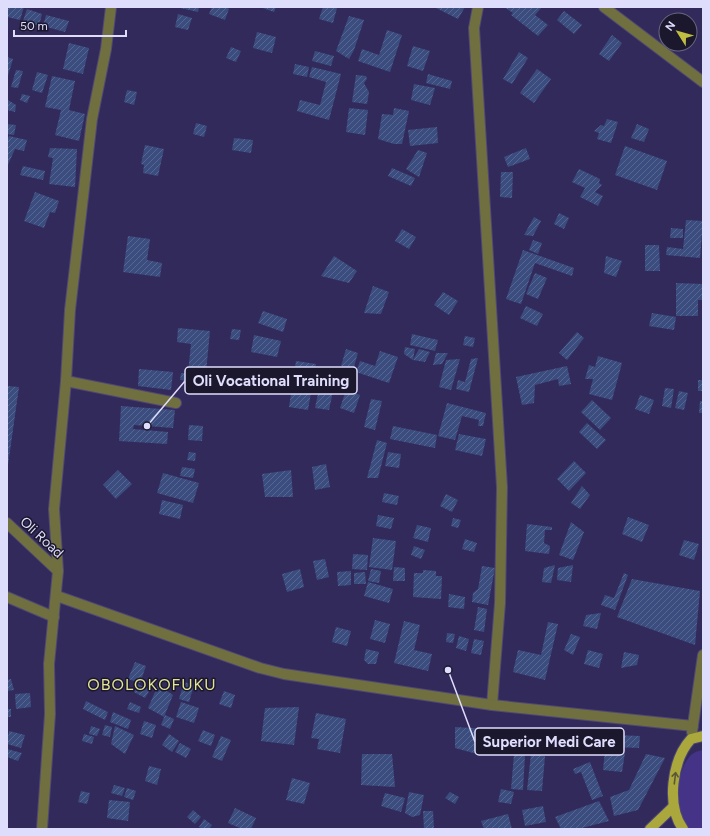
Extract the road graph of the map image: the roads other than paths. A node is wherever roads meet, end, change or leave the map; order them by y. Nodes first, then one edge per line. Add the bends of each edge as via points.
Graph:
1 (112, 7) edge
2 (478, 7) edge
3 (604, 7) edge
4 (703, 82) edge
5 (66, 381) junction
6 (176, 403) dead end
7 (7, 523) edge
8 (58, 571) junction
9 (57, 596) junction
10 (7, 597) edge
11 (54, 617) junction
12 (703, 655) edge
13 (492, 705) junction
14 (693, 726) junction
15 (703, 736) edge
16 (690, 739) junction
17 (673, 807) junction
18 (42, 829) edge
19 (650, 829) edge
20 (682, 829) edge

1 - 5 street via 92,119 70,310
2 - 13 street via 474,28 502,487 500,603
3 - 4 street
5 - 6 street
5 - 8 street via 54,509
7 - 8 street, Oli Road
8 - 9 street
9 - 11 street
9 - 13 street via 260,668 284,674
10 - 11 street
11 - 18 street via 49,664 50,714
12 - 14 street
13 - 14 street
14 - 16 street
15 - 16 main road
17 -> 16 main road via 678,761
17 - 19 main road
17 - 20 main road

